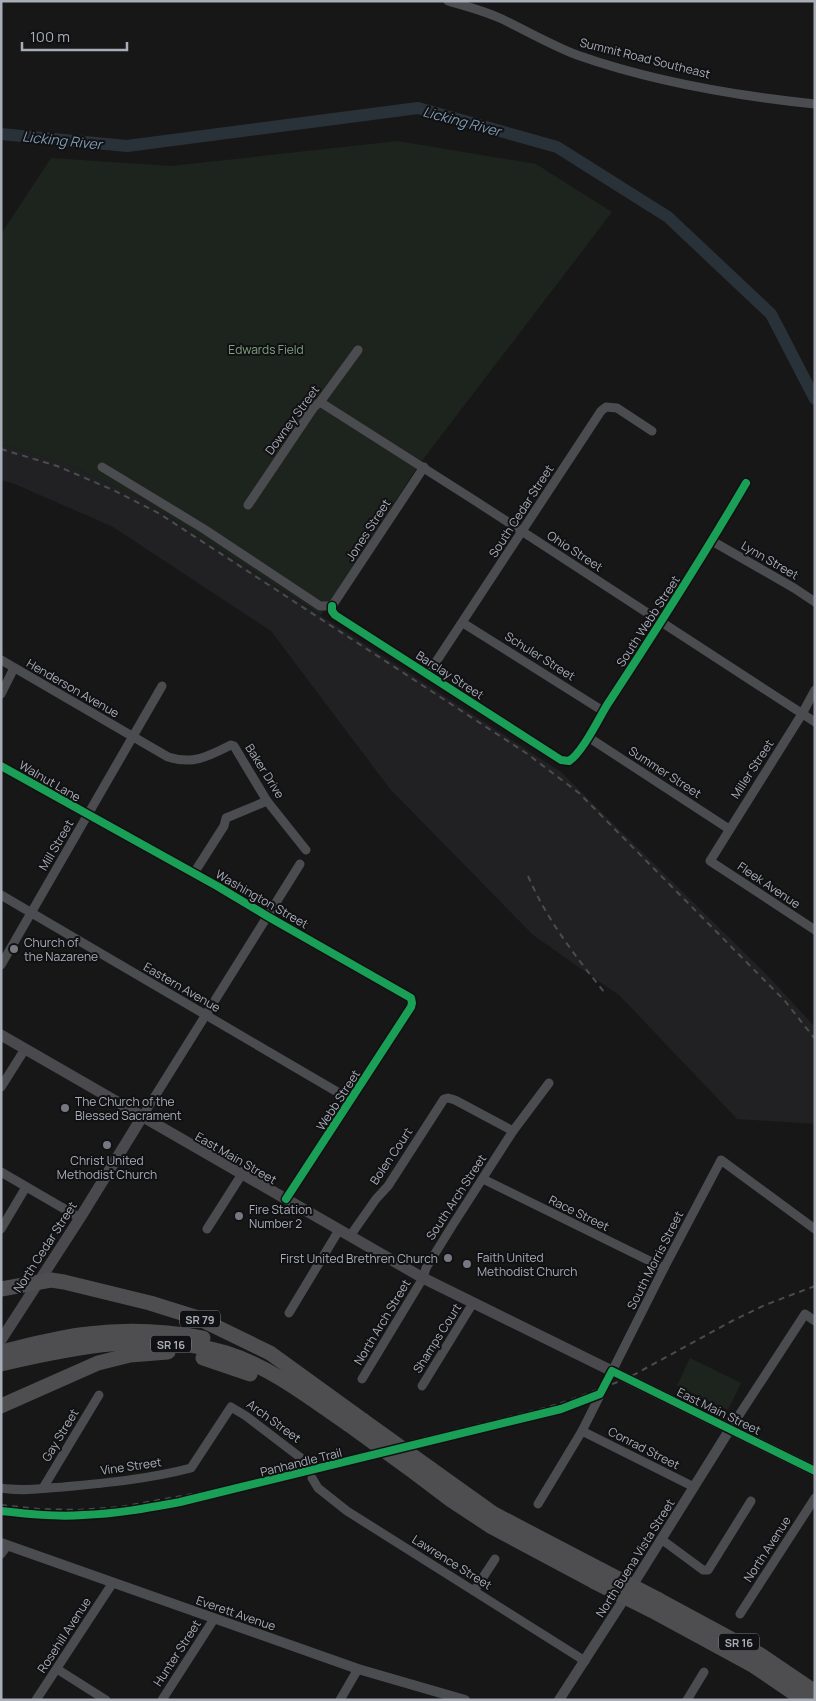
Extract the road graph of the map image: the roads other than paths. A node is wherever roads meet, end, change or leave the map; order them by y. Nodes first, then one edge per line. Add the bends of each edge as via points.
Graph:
1 (448, 1) edge
2 (815, 104) edge
3 (358, 350) dead end
4 (320, 402) junction
5 (652, 431) dead end
6 (102, 467) dead end
7 (424, 468) junction
8 (746, 483) dead end
9 (248, 505) dead end
10 (522, 532) junction
11 (712, 541) junction
12 (815, 602) edge
13 (332, 606) junction
14 (661, 622) junction
15 (463, 623) junction
16 (1, 660) edge
17 (14, 668) junction
18 (428, 674) junction
19 (162, 686) dead end
20 (815, 690) edge
21 (1, 694) edge
22 (603, 711) junction
23 (802, 714) junction
24 (815, 722) edge
25 (133, 736) junction
26 (588, 737) junction
27 (561, 760) joint
28 (1, 766) edge
29 (268, 801) junction
30 (87, 816) junction
31 (729, 829) junction
32 (306, 850) dead end
33 (710, 861) joint
34 (300, 864) dead end
35 (194, 873) junction
36 (1, 895) edge
37 (31, 913) junction
38 (267, 916) junction
39 (815, 930) edge
40 (1, 965) edge
41 (408, 1012) joint
42 (206, 1015) junction
43 (1, 1035) edge
44 (25, 1049) junction
45 (549, 1083) dead end
46 (1, 1086) edge
47 (351, 1100) junction
48 (142, 1117) junction
49 (513, 1131) junction
50 (1, 1172) edge
51 (242, 1174) junction
52 (483, 1179) junction
53 (26, 1187) junction
54 (286, 1199) junction
55 (80, 1218) junction
56 (1, 1229) edge
57 (207, 1229) dead end
58 (815, 1229) edge
59 (339, 1230) junction
60 (350, 1236) junction
61 (664, 1268) junction
62 (423, 1278) junction
63 (38, 1284) junction
64 (1, 1289) edge
65 (473, 1302) junction
66 (289, 1314) dead end
67 (815, 1321) edge
68 (1, 1340) edge
69 (1, 1352) edge
70 (1, 1364) edge
71 (292, 1370) junction
72 (612, 1371) junction
73 (362, 1379) dead end
74 (422, 1386) dead end
75 (98, 1395) dead end
76 (307, 1396) junction
77 (1, 1406) edge
78 (231, 1407) joint
79 (730, 1429) junction
80 (582, 1431) junction
81 (301, 1458) dead end
82 (815, 1471) edge
83 (424, 1472) junction
84 (312, 1478) dead end
85 (694, 1487) junction
86 (1, 1488) edge
87 (43, 1488) junction
88 (815, 1498) edge
89 (751, 1501) dead end
90 (538, 1504) dead end
91 (661, 1539) junction
92 (3, 1548) edge
93 (495, 1559) dead end
94 (112, 1584) junction
95 (474, 1591) junction
96 (655, 1605) junction
97 (740, 1614) dead end
98 (214, 1619) junction
99 (585, 1660) junction
100 (57, 1669) junction
101 (358, 1669) junction
102 (704, 1672) dead end
103 (815, 1692) edge
104 (36, 1700) edge
105 (106, 1700) edge
106 (162, 1700) edge
107 (340, 1700) edge
108 (465, 1700) edge
109 (559, 1700) edge
110 (687, 1700) edge
111 (804, 1700) edge

1 - 2 street, Summit Road Southeast via 501,19 580,56 640,73 736,94
3 - 4 street, Downey Street
4 - 7 street, Ohio Street
4 - 9 street, Downey Street
5 - 10 street, South Cedar Street via 617,408 606,407
6 - 13 street via 204,529 320,606
7 - 10 street, Ohio Street
7 - 13 street, Jones Street
8 - 11 street, South Webb Street
10 - 14 street, Ohio Street
10 - 15 street, South Cedar Street
11 - 12 street, Lynn Street
11 - 14 street, South Webb Street
13 - 18 street, Barclay Street via 335,615
14 - 22 street, South Webb Street
14 - 23 street, Ohio Street
15 - 18 street, South Cedar Street
15 - 22 street, Schuler Street
16 - 17 street, Henderson Avenue
17 - 21 street
17 - 25 street, Henderson Avenue
18 - 27 street, Barclay Street
19 - 25 street, Mill Street
20 - 23 street, Miller Street
22 - 26 street, South Webb Street
23 - 24 street, Ohio Street
23 - 31 street, Miller Street
25 - 29 street, Baker Drive via 168,757 189,761 234,746
25 - 30 street, Mill Street
26 - 27 street, South Webb Street via 573,759
26 - 31 street, Summer Street
28 - 30 street, Walnut Lane
29 - 32 street, Baker Drive
29 - 35 street via 226,818
30 - 35 street, Washington Street
30 - 37 street, Mill Street
31 - 33 street, Miller Street
33 - 39 street, Fleek Avenue
34 - 38 street
35 - 38 street, Washington Street
36 - 37 street, Eastern Avenue
37 - 40 street, Mill Street
37 - 42 street, Eastern Avenue
38 - 41 street, Washington Street via 408,995 412,1003
38 - 42 street
41 - 47 street, Webb Street
42 - 47 street, Eastern Avenue
42 - 48 street
43 - 44 main road, East Main Street
44 - 46 street
44 - 48 main road, East Main Street
45 - 49 street, South Arch Street
47 - 54 street, Webb Street
48 - 51 main road, East Main Street
48 - 55 main road, North Cedar Street
49 - 52 street, South Arch Street
49 - 60 street, Bolen Court via 455,1100 448,1098 442,1101 388,1186
50 - 53 street
51 - 54 main road, East Main Street
51 - 57 street
52 - 61 street, Race Street
52 - 62 street, South Arch Street via 426,1268
53 - 55 street
53 - 56 street
54 - 59 main road, East Main Street
55 - 63 main road, North Cedar Street
58 - 61 street, South Morris Street via 721,1160
59 - 60 main road, East Main Street
59 - 66 street
60 - 62 main road, East Main Street
61 - 72 street, South Morris Street
62 - 65 main road, East Main Street
62 - 73 street, North Arch Street
63 - 64 highway
63 - 68 main road, North Cedar Street
63 - 71 highway, SR 79 via 51,1280 64,1282 198,1318 270,1353
65 - 72 main road, East Main Street
65 - 74 street, Shamps Court
67 - 79 street via 805,1314
69 - 71 highway, SR 16 via 87,1334 176,1334 229,1344
70 - 76 highway, SR 16 via 111,1343 161,1343 226,1353
71 - 83 highway, SR 16, bridge via 364,1421
72 - 79 main road, East Main Street
72 - 80 street, South Morris Street
75 - 87 street, Gay Street
76 - 77 highway via 215,1361 167,1352 130,1354 98,1362
76 - 83 highway, SR 16, bridge
78 - 81 street, Arch Street
78 - 87 street, Vine Street via 191,1468 135,1479
79 - 82 main road, East Main Street
79 - 85 street, North Buena Vista Street
80 - 85 street, Conrad Street
80 - 90 street, South Morris Street
83 - 96 highway, SR 16, bridge via 451,1500 492,1527
84 - 95 street, Lawrence Street via 318,1488 347,1511
85 - 91 street, North Buena Vista Street
86 - 87 street, Vine Street
88 - 97 street, North Avenue
89 - 91 street via 708,1570 703,1570
91 - 99 street, North Buena Vista Street
92 - 94 street, Everett Avenue
93 - 95 street
94 - 98 street, Everett Avenue
94 - 100 street, Rosehill Avenue
95 - 99 street, Lawrence Street
96 - 103 highway, SR 16 via 759,1654
96 - 111 highway, SR 16
98 - 101 street, Everett Avenue
98 - 106 street, Hunter Street
99 - 109 street, North Buena Vista Street
100 - 104 street, Rosehill Avenue
100 - 105 street
101 - 107 street
101 - 108 street, Everett Avenue
102 - 110 street

